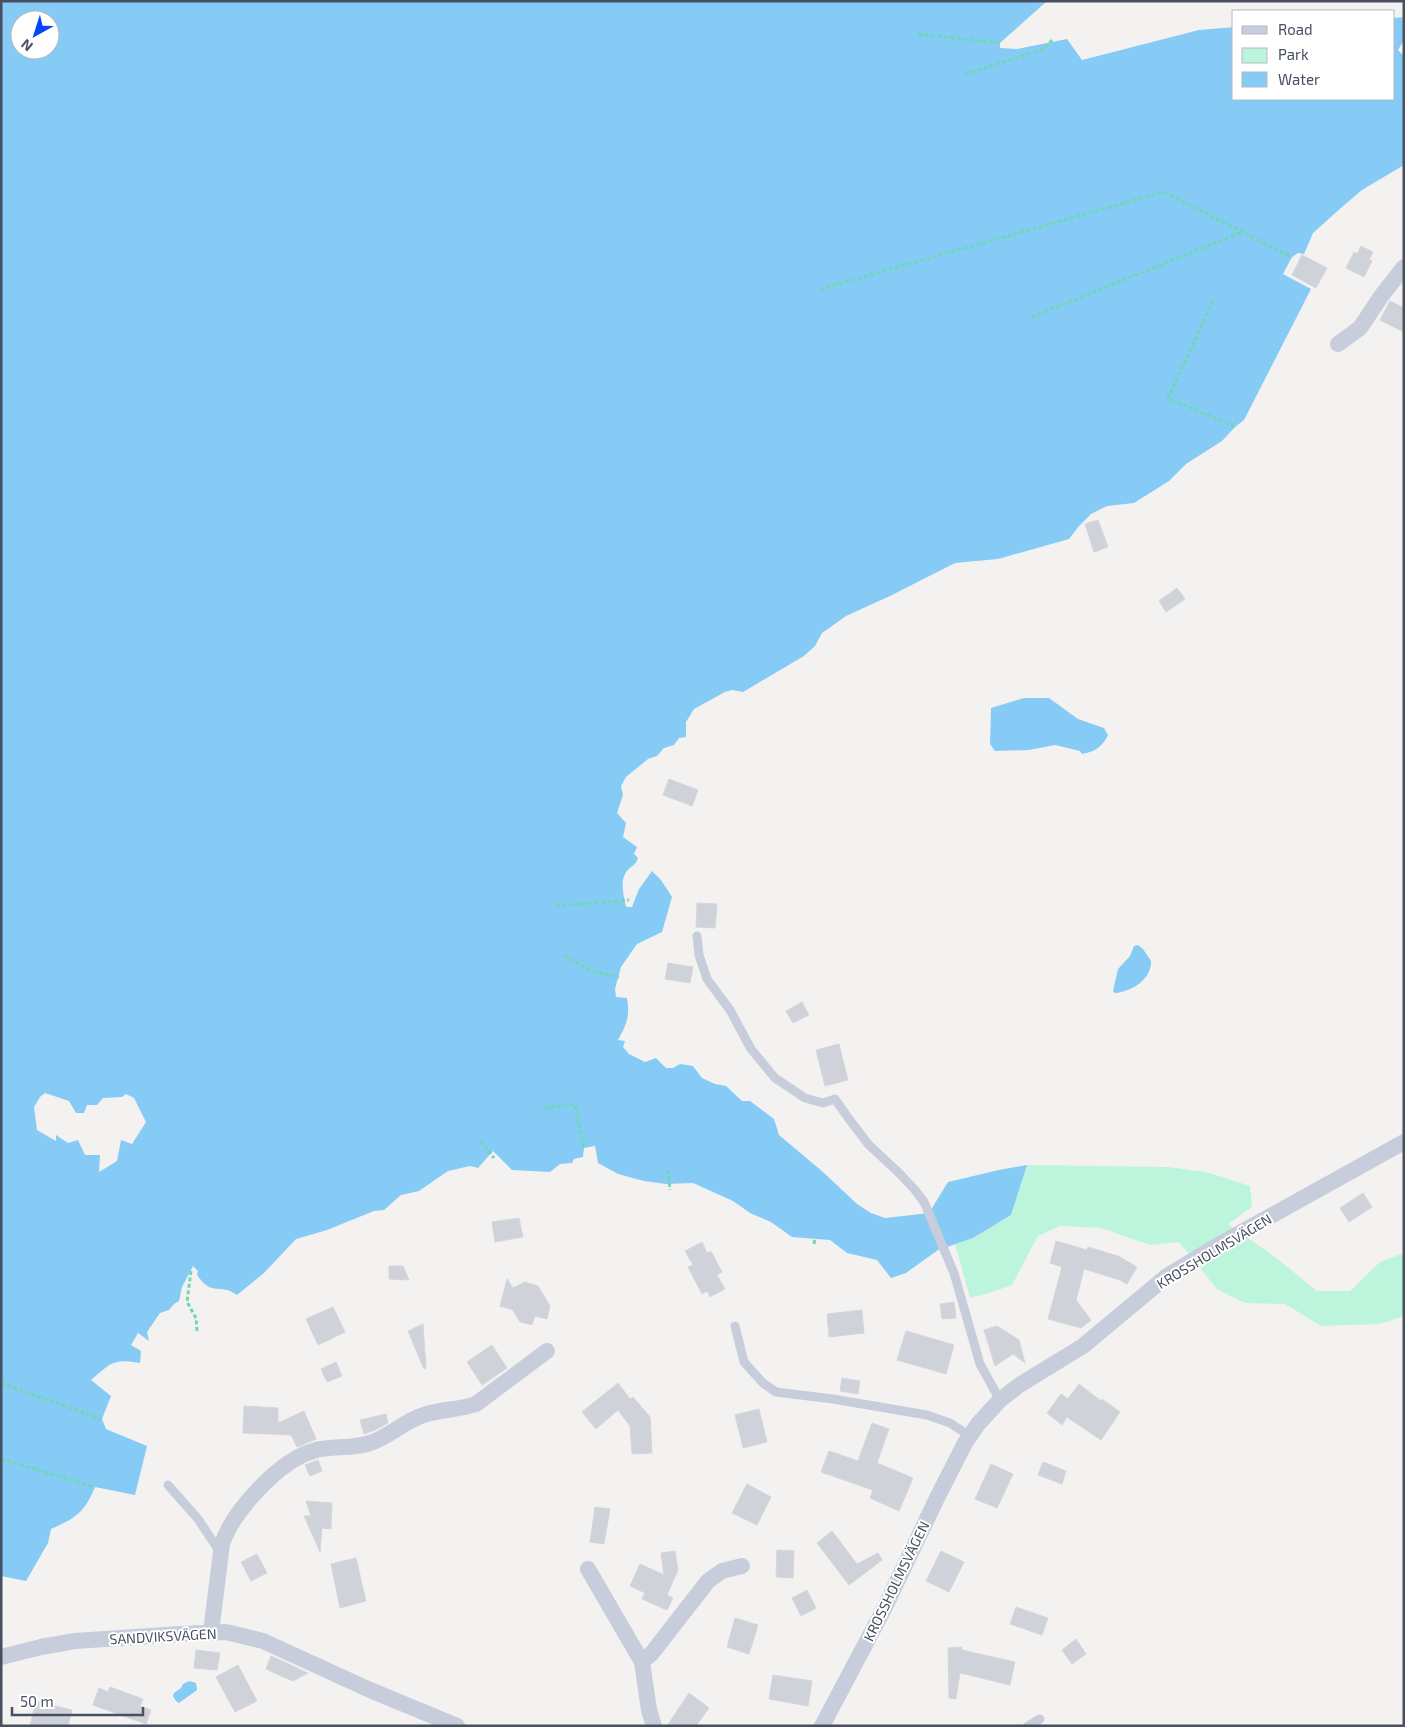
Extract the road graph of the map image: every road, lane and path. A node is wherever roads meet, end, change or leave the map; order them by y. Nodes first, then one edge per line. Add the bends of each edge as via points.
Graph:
1 (918, 34) dead end
2 (1052, 40) dead end
3 (1000, 43) dead end
4 (964, 74) dead end
5 (1242, 232) junction
6 (1292, 257) dead end
7 (1404, 267) edge
8 (820, 289) dead end
9 (1213, 301) dead end
10 (1032, 317) dead end
11 (1338, 344) dead end
12 (1235, 427) dead end
13 (629, 900) dead end
14 (556, 906) dead end
15 (697, 936) dead end
16 (564, 956) dead end
17 (619, 977) dead end
18 (544, 1108) dead end
19 (481, 1140) dead end
20 (1404, 1142) edge
21 (584, 1148) dead end
22 (494, 1158) dead end
23 (668, 1170) dead end
24 (670, 1190) dead end
25 (815, 1237) dead end
26 (814, 1244) dead end
27 (191, 1271) dead end
28 (735, 1326) dead end
29 (197, 1331) dead end
30 (548, 1352) dead end
31 (1, 1383) edge
32 (1000, 1400) junction
33 (102, 1419) dead end
34 (970, 1436) junction
35 (1, 1459) edge
36 (168, 1485) dead end
37 (95, 1487) dead end
38 (220, 1552) junction
39 (742, 1566) dead end
40 (588, 1569) dead end
41 (211, 1632) junction
42 (1, 1657) edge
43 (642, 1662) junction
44 (1040, 1719) dead end
45 (457, 1726) edge
46 (654, 1726) edge
47 (822, 1726) edge
48 (1028, 1726) edge

1 - 3 path
2 - 4 path via 1044,49
5 - 6 path
5 - 8 path via 1162,192
5 - 10 path
7 - 11 street via 1360,328
9 - 12 path via 1168,398
13 - 14 path
15 - 32 lane via 707,979 730,1010 751,1049 775,1078 805,1098 823,1103 836,1099 869,1145 924,1202 954,1273 980,1364
16 - 17 path via 592,971
18 - 21 path via 575,1104
19 - 22 path
20 - 32 street, KROSSHOLMSVÄGEN via 1167,1276 1083,1346
23 - 24 path
25 - 26 path
27 - 29 path via 187,1302 196,1318
28 - 34 lane via 744,1362 763,1384 776,1392 927,1416 950,1423
30 - 38 street via 476,1404 424,1414 373,1442 313,1450 289,1463 268,1478 230,1524
31 - 33 path
32 - 34 street, KROSSHOLMSVÄGEN
34 - 47 street, KROSSHOLMSVÄGEN
35 - 37 path
36 - 38 lane via 198,1519
38 - 41 street
39 - 43 street via 722,1571 708,1581
40 - 43 street
41 - 42 street, SANDVIKSVÄGEN via 75,1642
41 - 45 street, SANDVIKSVÄGEN via 234,1633 263,1641
43 - 46 street
44 - 48 lane

